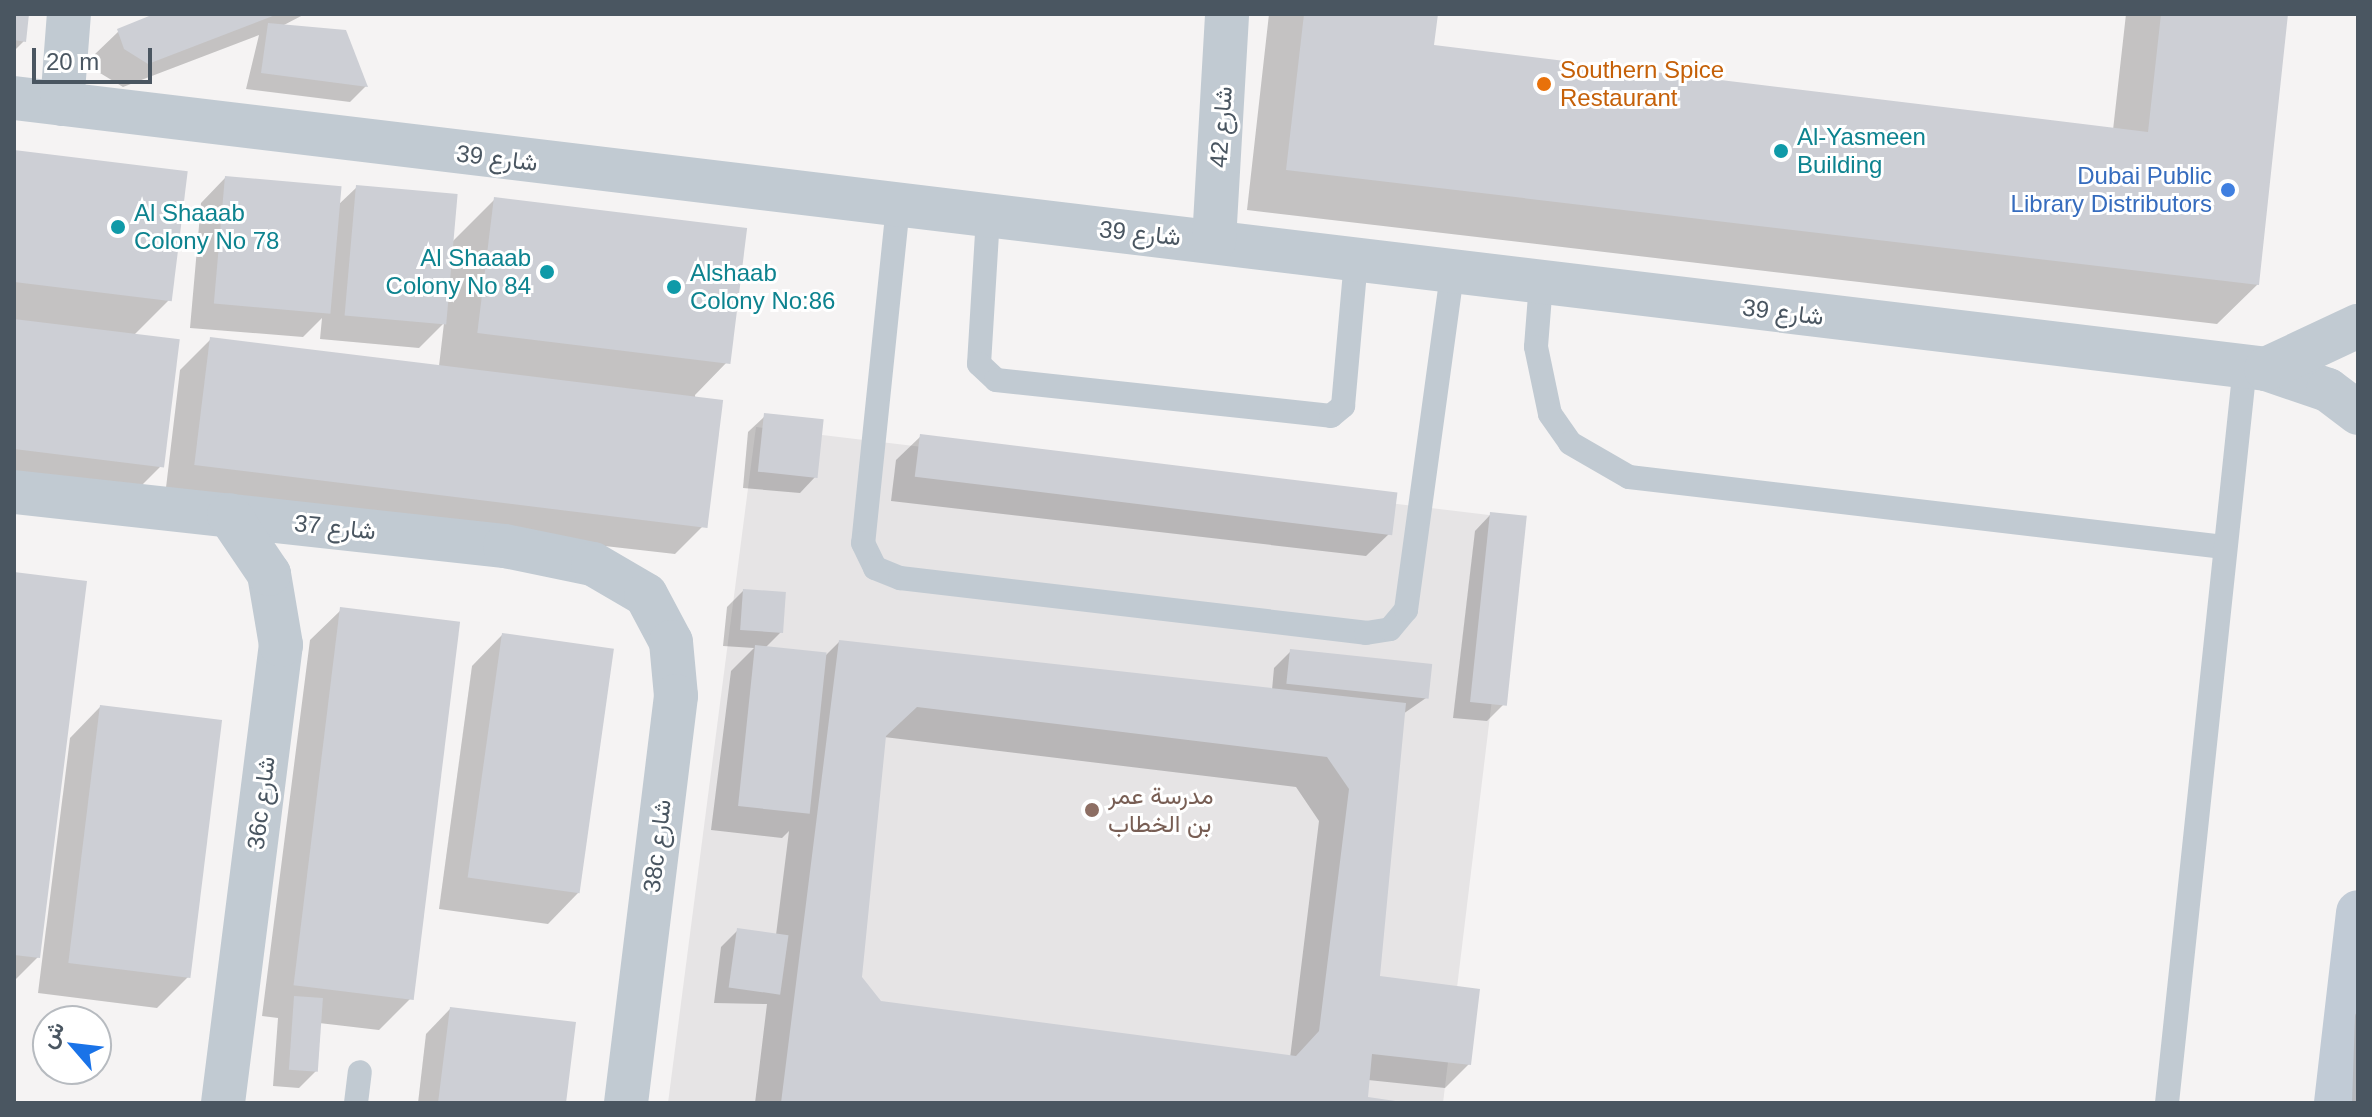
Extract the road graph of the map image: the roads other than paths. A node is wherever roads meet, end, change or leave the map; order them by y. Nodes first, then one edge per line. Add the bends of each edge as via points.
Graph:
1 (45, 14) edge
2 (69, 14) edge
3 (1227, 14) edge
4 (36, 101) edge
5 (898, 206) junction
6 (988, 217) junction
7 (1214, 241) junction
8 (1356, 260) junction
9 (1452, 272) junction
10 (1541, 283) junction
11 (2358, 326) edge
12 (2256, 367) junction
13 (2358, 413) edge
14 (14, 492) edge
15 (229, 515) junction
16 (2224, 547) junction
17 (646, 595) joint
18 (2358, 912) edge
19 (360, 1072) dead end
20 (223, 1103) edge
21 (356, 1103) edge
22 (626, 1103) edge
23 (2167, 1103) edge
24 (2336, 1103) edge

1 - 4 street
2 - 4 street
3 - 7 street, شارع 42
4 - 5 street, شارع 39
5 - 6 street, شارع 39
5 - 9 lane via 863,543 875,568 900,578 1366,633 1390,629 1406,610
6 - 7 street, شارع 39
6 - 8 lane via 979,364 996,380 1331,416 1343,406
7 - 8 street, شارع 39
8 - 9 street, شارع 39
9 - 10 street, شارع 39
10 - 12 street, شارع 39
10 - 16 lane via 1536,347 1550,414 1570,443 1629,477
11 - 12 street
12 - 13 street, شارع 39 via 2328,390
12 - 16 lane
14 - 15 street, شارع 37
15 - 17 street, شارع 37 via 564,556 593,564
15 - 20 street, 36c شارع via 269,574 281,645
16 - 23 lane
17 - 22 street, 38c شارع via 671,642 676,696
18 - 24 main road
19 - 21 lane

